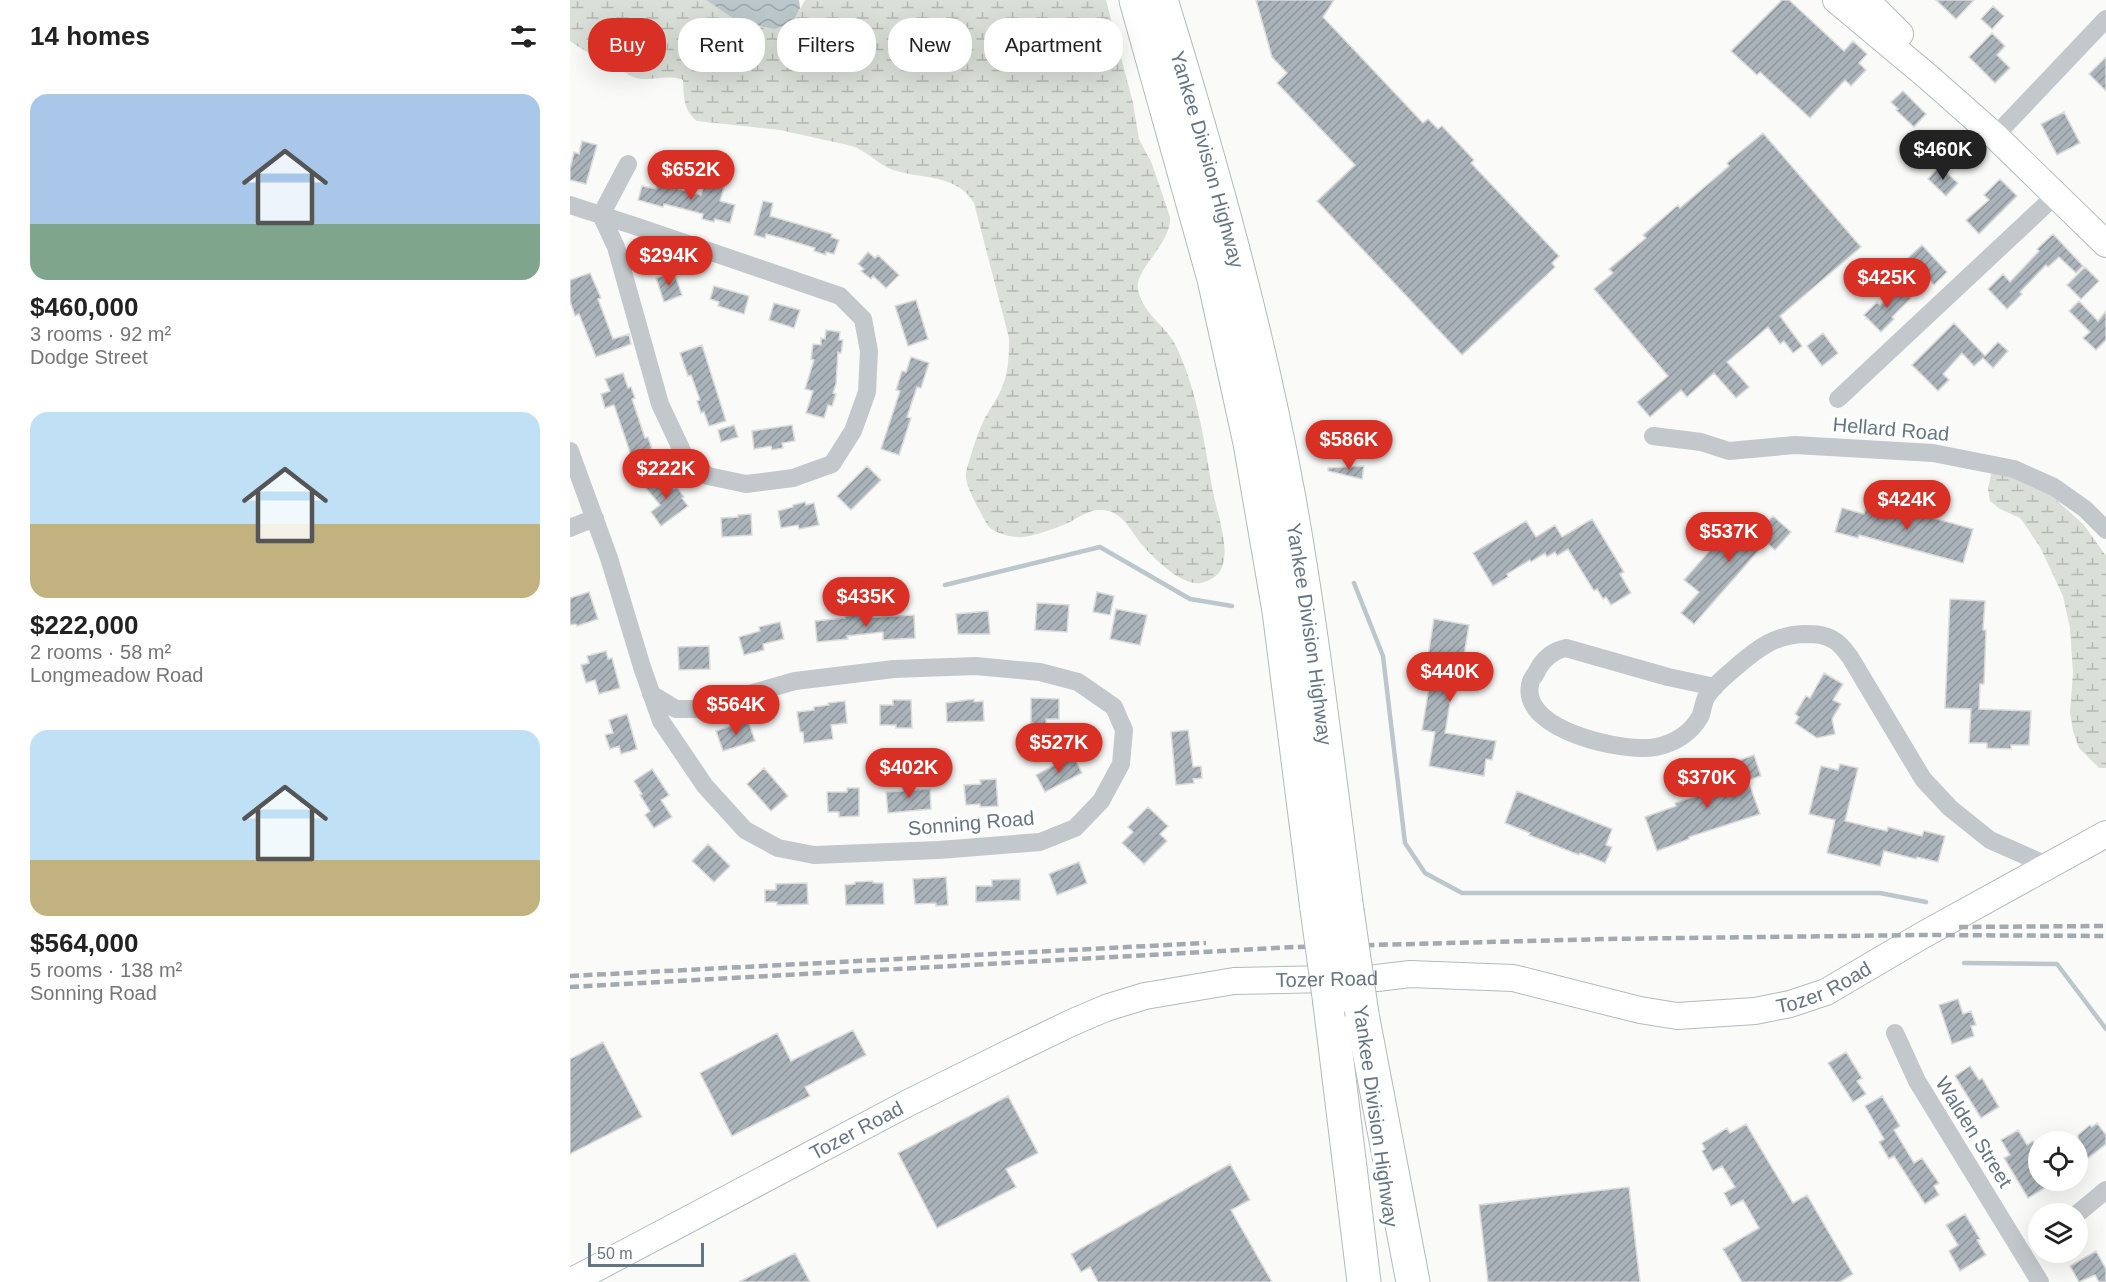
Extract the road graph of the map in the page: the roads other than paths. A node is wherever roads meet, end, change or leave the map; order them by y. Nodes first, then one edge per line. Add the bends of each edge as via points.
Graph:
1 (1136, 0) edge
2 (1161, 0) edge
3 (1165, 0) edge
4 (1836, 0) edge
5 (1866, 0) edge
6 (2106, 19) edge
7 (1174, 44) junction
8 (1995, 136) junction
9 (628, 164) dead end
10 (2056, 195) junction
11 (570, 206) edge
12 (601, 215) junction
13 (2106, 244) edge
14 (1838, 399) dead end
15 (1653, 436) dead end
16 (570, 451) edge
17 (595, 518) junction
18 (570, 528) edge
19 (2106, 530) edge
20 (1715, 687) junction
21 (651, 694) junction
22 (2106, 834) edge
23 (2049, 866) junction
24 (1332, 910) junction
25 (1362, 1014) junction
26 (1895, 1033) dead end
27 (2106, 1190) edge
28 (2088, 1205) edge
29 (2028, 1245) edge
30 (2035, 1263) edge
31 (570, 1282) edge
32 (1364, 1282) edge
33 (1399, 1282) edge
34 (1413, 1282) edge
35 (2040, 1282) edge

1 - 24 highway, Yankee Division Highway via 1214,279 1250,443
2 - 7 highway, Yankee Division Highway
3 - 7 highway
4 - 8 main road
5 - 8 main road
6 - 8 street
7 - 24 highway, Yankee Division Highway via 1239,266 1285,481 1306,609
8 - 10 main road
9 - 12 street
10 - 13 main road
10 - 14 street
11 - 12 street
12 - 12 street via 840,296 863,319 869,351 867,392 853,431 832,464 794,478 746,484 708,476 684,455 660,404 616,246
15 - 19 street, Hellard Road via 1701,442 1730,451 1795,445 1933,453 2014,469 2054,487
16 - 17 street, Sonning Road
17 - 18 street
17 - 21 street, Sonning Road
20 - 20 street via 1689,732 1670,744 1645,749 1587,739 1560,727 1542,716 1531,700 1530,685 1553,651 1566,648
20 - 23 street via 1760,647 1783,636 1821,634 1836,641 1856,667 1923,779 1950,808 1990,840
21 - 21 street, Sonning Road via 661,721 699,777 745,830 778,848 814,855 1040,842 1075,828 1101,801 1121,764 1124,730 1114,707 1078,682 1040,672 976,666 894,669 795,681 696,709 676,709
22 - 23 main road, Tozer Road
23 - 31 main road, Tozer Road via 1826,992 1755,1011 1677,1016 1513,978 1410,974 1234,981 1145,996 1071,1023 985,1065
24 - 25 highway, Yankee Division Highway, bridge
24 - 32 highway, Yankee Division Highway, bridge via 1330,1004
25 - 33 highway, Yankee Division Highway
25 - 34 highway
26 - 29 street, Walden Street via 1917,1082
27 - 28 street
30 - 35 street, Walden Street

